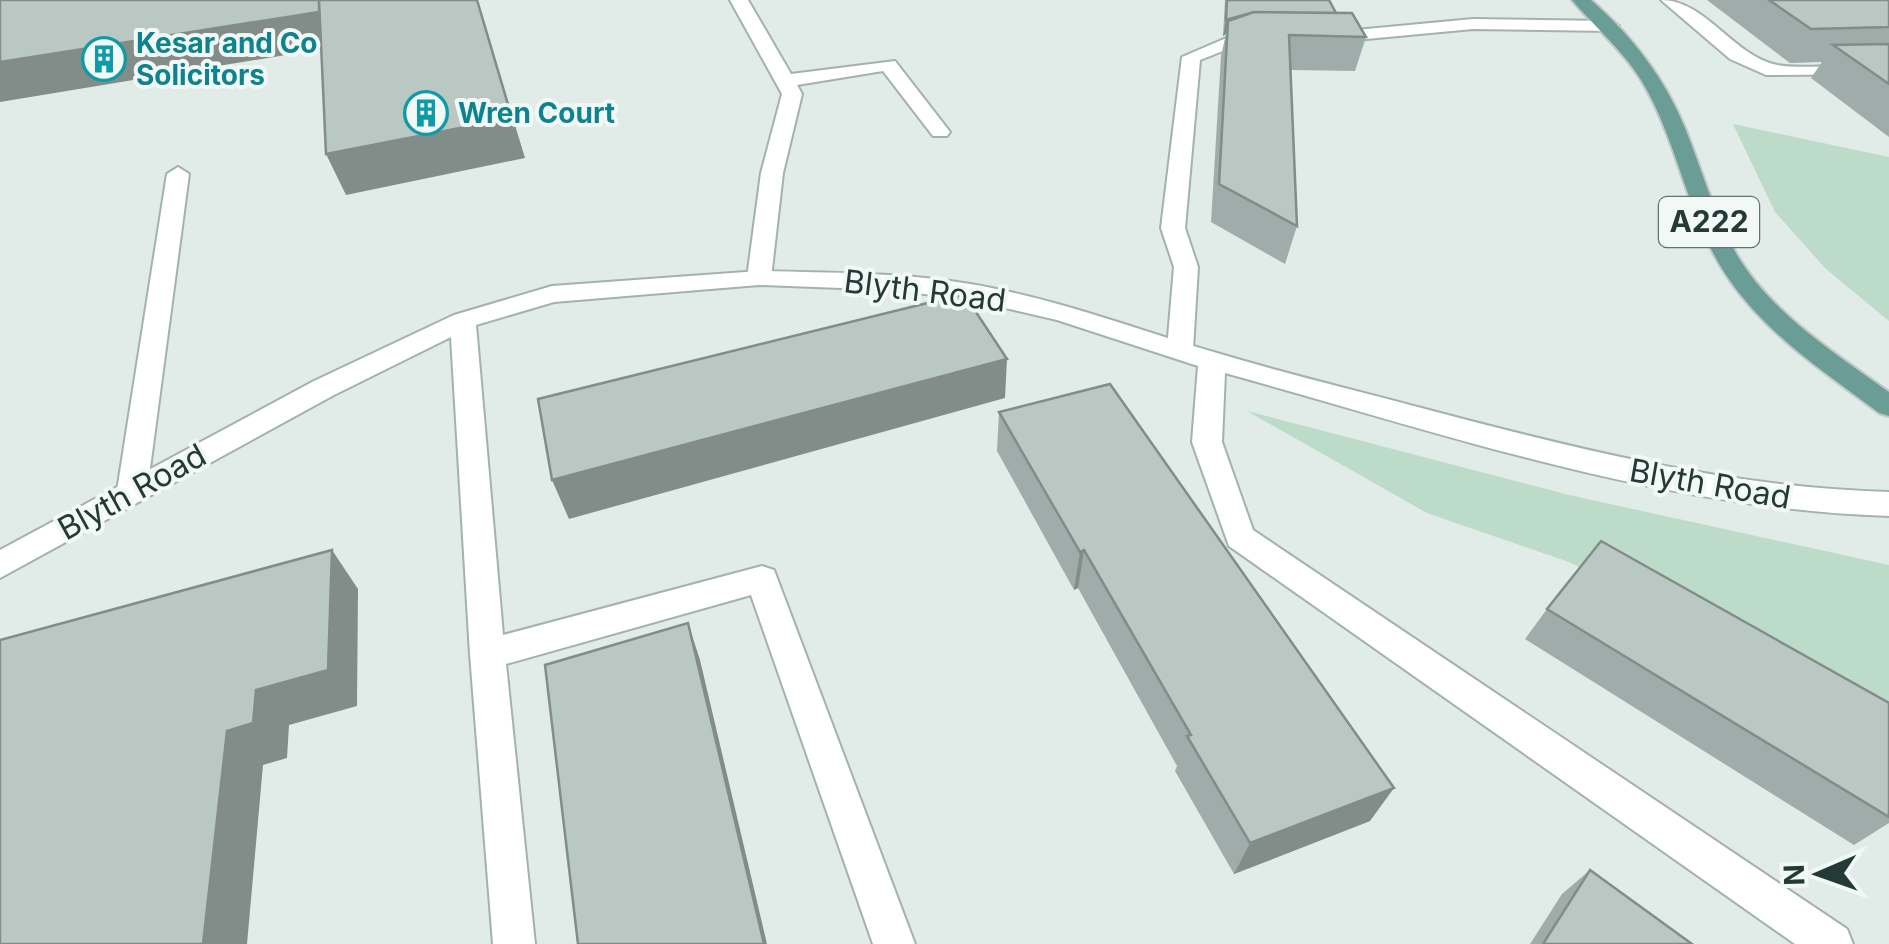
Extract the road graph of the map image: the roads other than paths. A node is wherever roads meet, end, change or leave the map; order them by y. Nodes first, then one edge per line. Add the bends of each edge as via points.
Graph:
1 (739, 0) edge
2 (1582, 0) edge
3 (1670, 0) edge
4 (1610, 26) junction
5 (1889, 68) edge
6 (786, 81) junction
7 (940, 132) dead end
8 (178, 174) dead end
9 (759, 278) junction
10 (464, 322) junction
11 (1196, 355) junction
12 (1889, 406) edge
13 (132, 491) junction
14 (1889, 504) edge
15 (0, 565) edge
16 (487, 654) junction
17 (514, 944) edge
18 (894, 944) edge
19 (1832, 944) edge

1 - 6 street
2 - 4 main road, A222
3 - 5 street via 1737,55 1773,72
4 - 11 street via 1473,24 1346,38 1244,37 1191,57 1174,228 1186,267
4 - 12 main road, A222 via 1667,109 1728,261 1784,322
6 - 7 street via 888,65
6 - 9 street via 792,94 772,173
8 - 13 street
9 - 10 street, Blyth Road via 552,294
9 - 11 street, Blyth Road via 971,292
10 - 13 street, Blyth Road
10 - 16 street
11 - 14 street, Blyth Road via 1579,460 1737,492
11 - 19 street via 1207,442 1240,538
13 - 15 street, Blyth Road
16 - 17 street
16 - 18 street via 762,579

